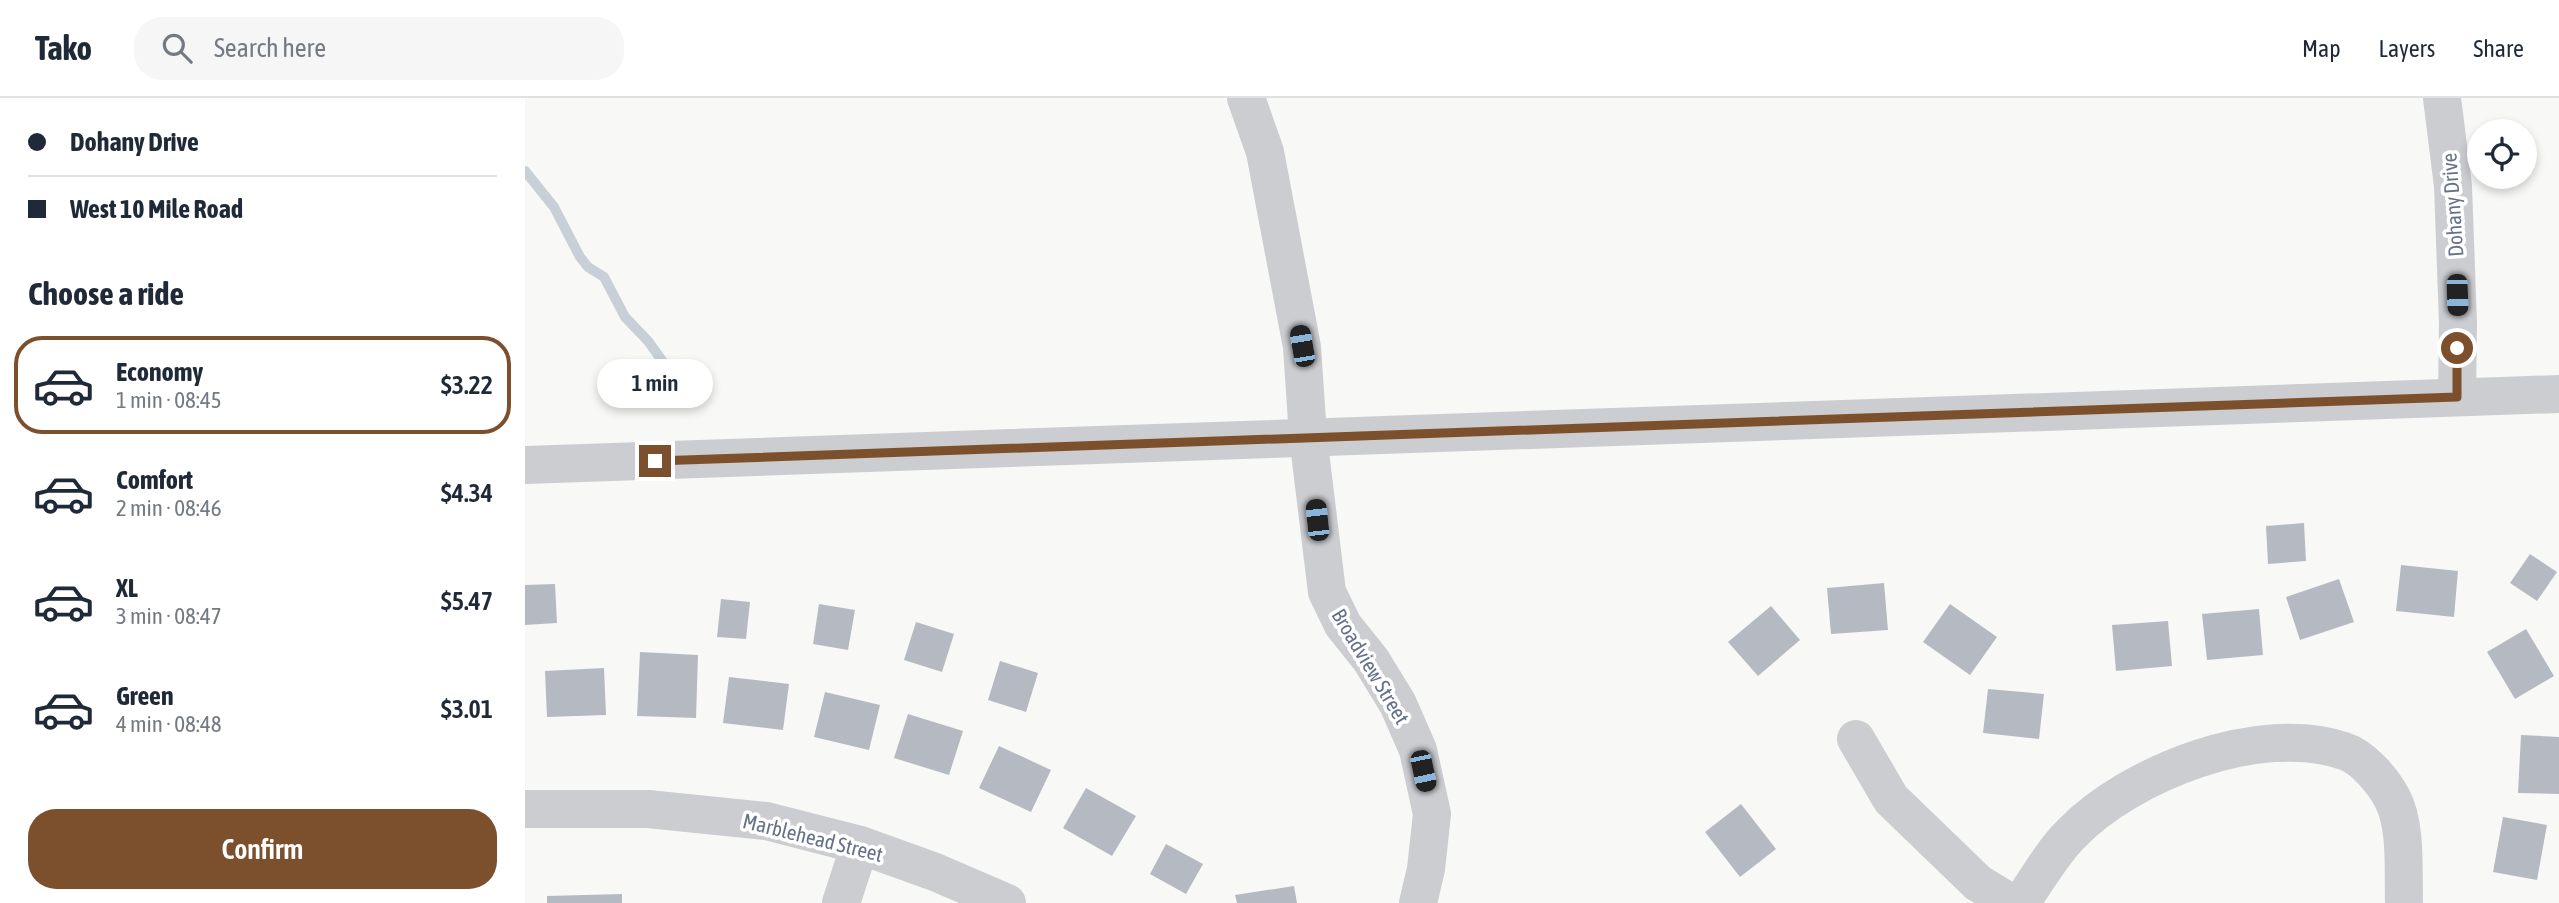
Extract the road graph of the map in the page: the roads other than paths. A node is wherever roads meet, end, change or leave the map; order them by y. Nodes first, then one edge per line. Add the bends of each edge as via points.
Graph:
1 (1246, 98) edge
2 (2442, 98) edge
3 (2559, 394) edge
4 (2457, 397) junction
5 (1308, 436) junction
6 (525, 465) edge
7 (1856, 739) dead end
8 (525, 809) edge
9 (860, 845) junction
10 (841, 903) edge
11 (1007, 903) edge
12 (1418, 903) edge
13 (2011, 903) edge
14 (2021, 903) edge
15 (2404, 903) edge

1 - 5 street, Broadview Street via 1265,152 1281,229 1302,346
2 - 4 street, Dohany Drive via 2453,186
3 - 4 street
4 - 5 street
5 - 6 street
5 - 12 street, Broadview Street via 1327,592 1343,625 1398,704 1418,750 1432,814
7 - 13 street via 1891,799 1978,883
8 - 9 street, Marblehead Street via 649,809 766,821
9 - 10 street
9 - 11 street, Marblehead Street
14 - 15 street via 2071,834 2123,794 2158,775 2225,752 2268,743 2311,743 2346,751 2369,767 2393,799 2401,827

